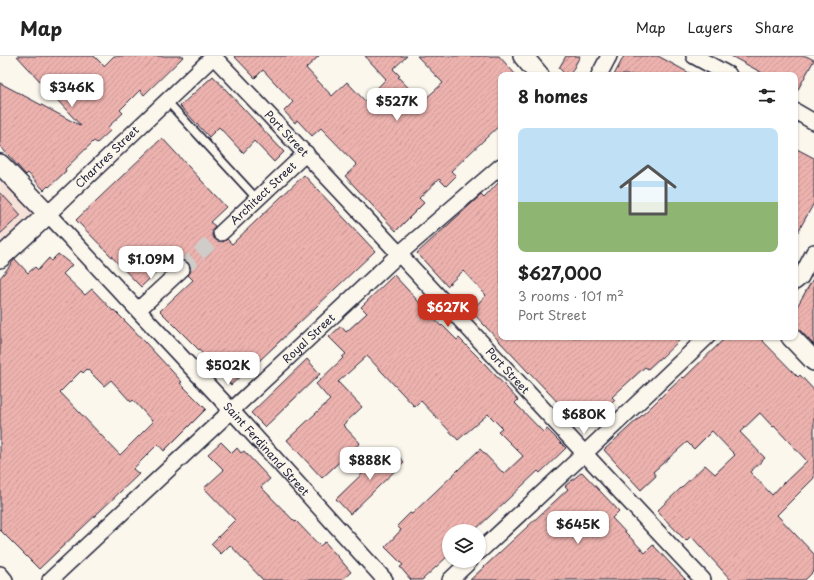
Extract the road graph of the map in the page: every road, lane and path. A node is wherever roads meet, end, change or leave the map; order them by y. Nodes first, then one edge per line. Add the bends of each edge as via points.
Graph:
1 (214, 56) edge
2 (523, 56) edge
3 (609, 56) edge
4 (694, 56) edge
5 (537, 72) edge
6 (601, 72) edge
7 (723, 72) edge
8 (167, 101) junction
9 (798, 113) edge
10 (814, 122) edge
11 (306, 153) junction
12 (0, 164) edge
13 (498, 169) edge
14 (257, 199) junction
15 (48, 214) junction
16 (221, 233) tunnel mouth
17 (814, 252) edge
18 (399, 254) junction
19 (0, 258) edge
20 (182, 269) tunnel mouth
21 (798, 280) edge
22 (138, 310) junction
23 (704, 340) edge
24 (794, 340) edge
25 (814, 361) edge
26 (231, 410) junction
27 (584, 454) junction
28 (486, 545) edge
29 (463, 568) edge
30 (0, 574) edge
31 (6, 580) edge
32 (50, 580) edge
33 (385, 580) edge
34 (450, 580) edge
35 (703, 580) edge

1 - 8 street, Chartres Street
1 - 11 street, Port Street
2 - 5 street
3 - 6 street
4 - 7 street
8 - 14 lane
8 - 15 street, Chartres Street
9 - 10 street
11 - 14 street, Architect Street
11 - 18 street, Port Street
12 - 15 street
13 - 18 street, Royal Street
14 - 16 street, Architect Street
15 - 19 street, Chartres Street
15 - 22 street, Saint Ferdinand Street
17 - 21 street
18 - 26 street, Royal Street
18 - 27 street, Port Street
20 - 22 street
22 - 26 street, Saint Ferdinand Street
23 - 27 street
24 - 25 street
26 - 32 street, Royal Street
26 - 33 street, Saint Ferdinand Street
27 - 28 street
27 - 35 street, Port Street
29 - 34 street
30 - 31 street

